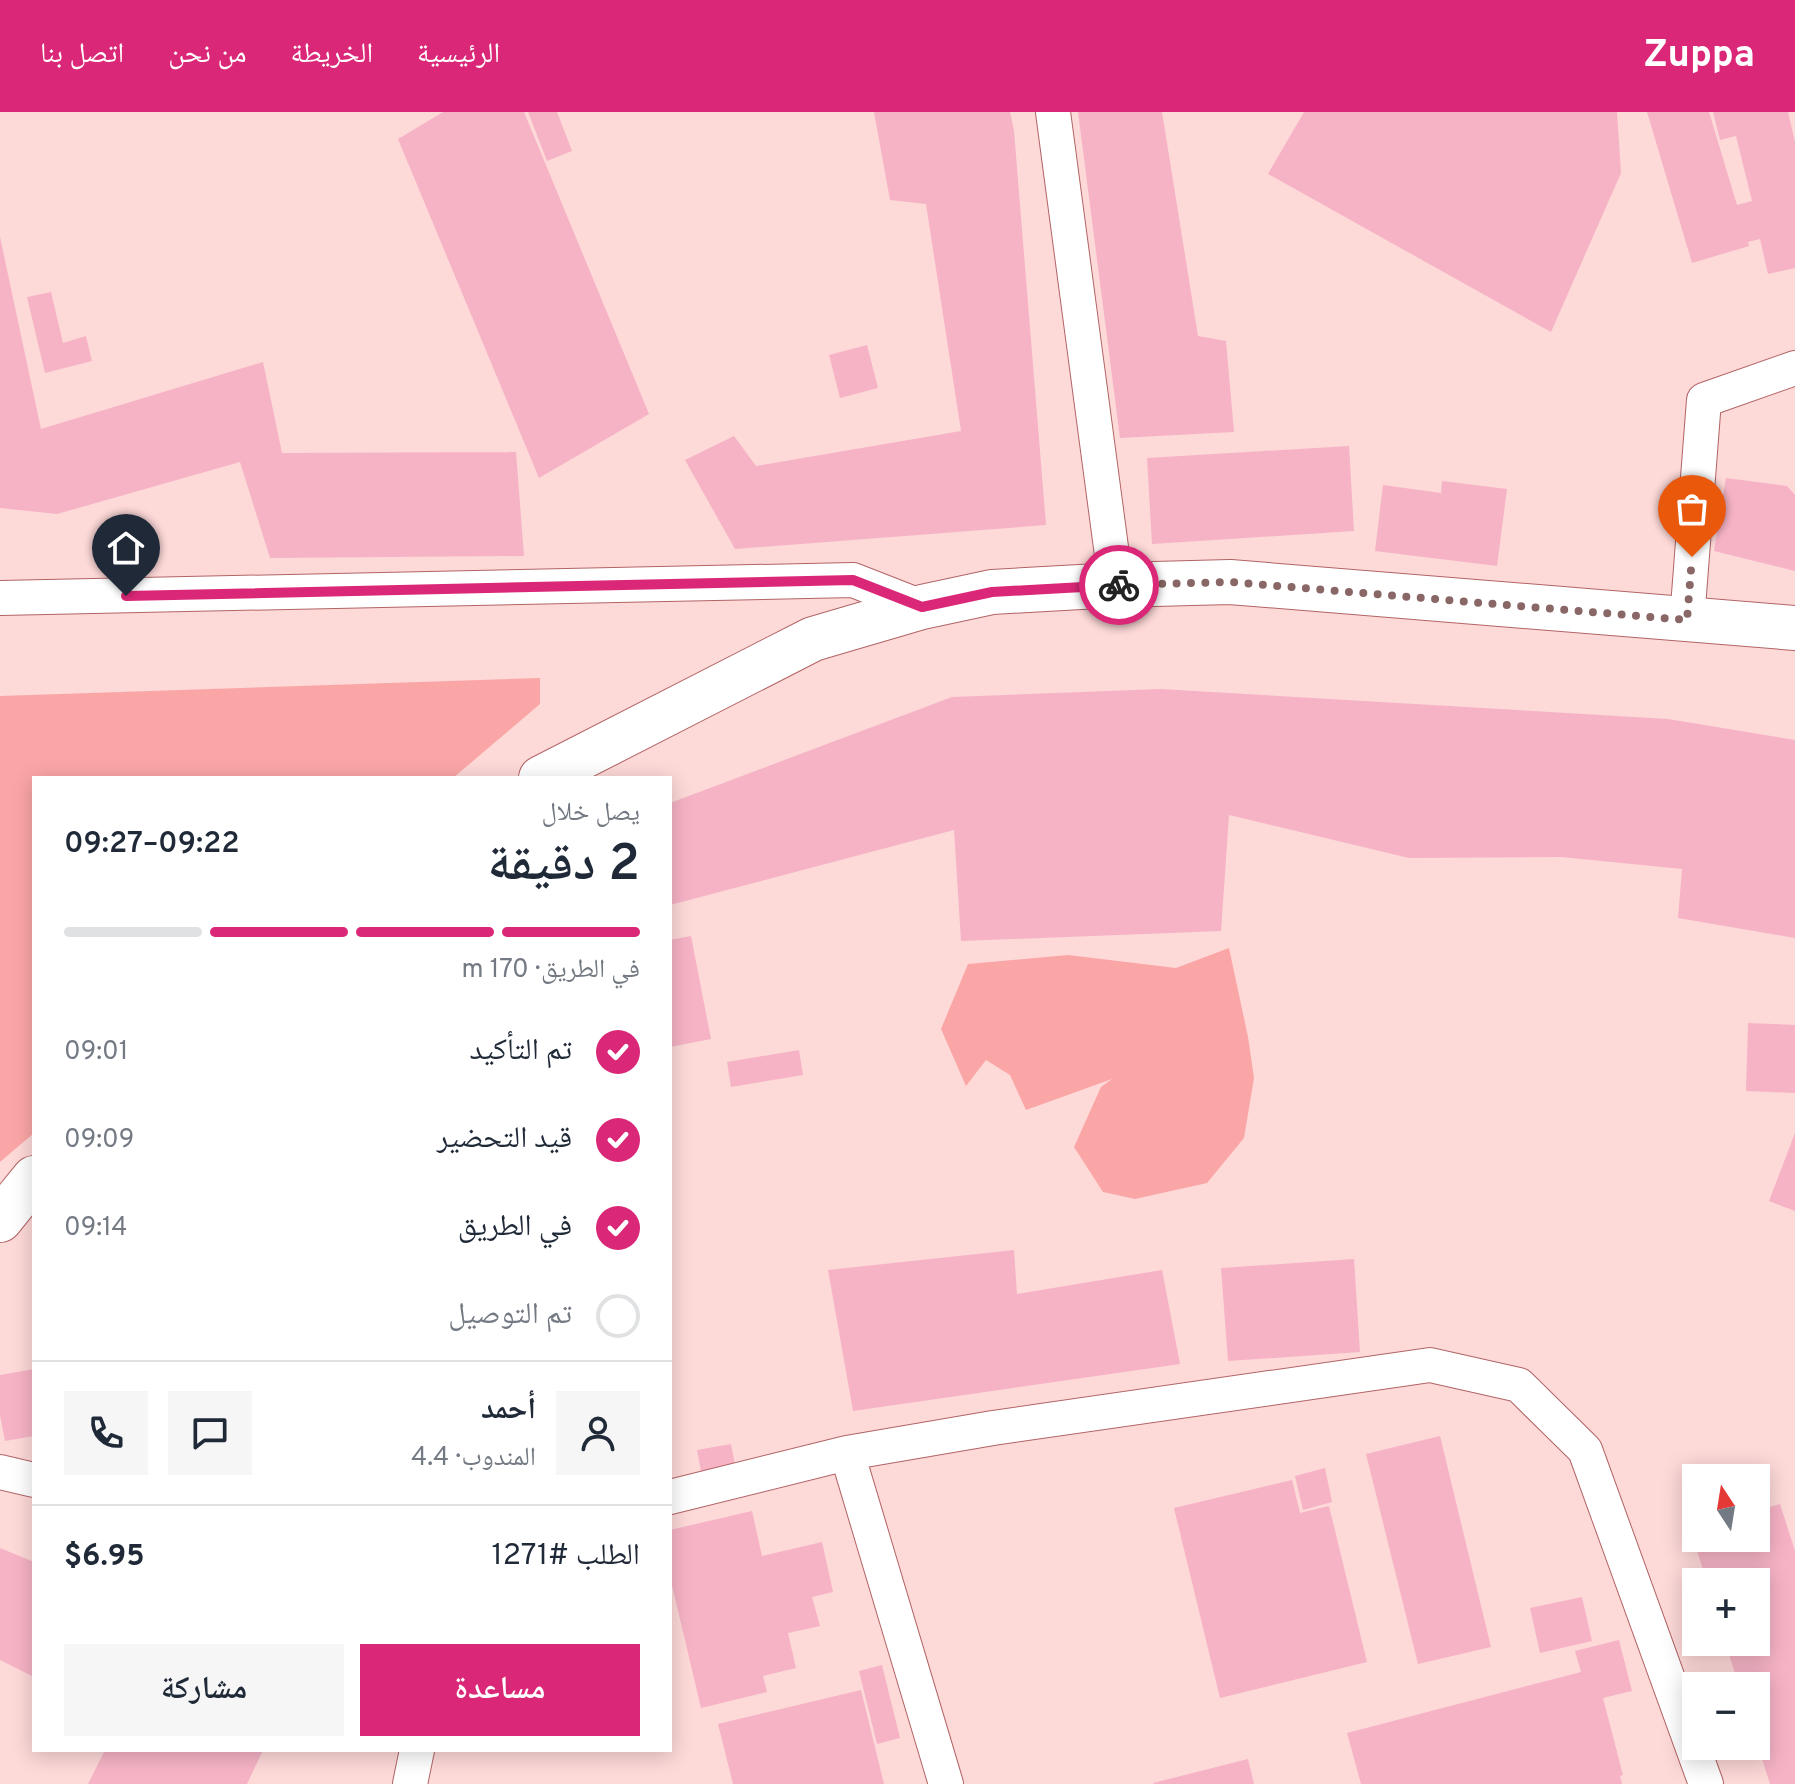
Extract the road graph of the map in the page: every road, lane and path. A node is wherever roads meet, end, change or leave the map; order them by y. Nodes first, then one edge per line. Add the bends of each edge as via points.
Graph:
1 (1053, 112) edge
2 (1795, 368) edge
3 (1116, 585) junction
4 (0, 598) edge
5 (922, 607) junction
6 (1687, 620) junction
7 (1795, 628) edge
8 (545, 776) edge
9 (32, 1180) edge
10 (0, 1220) edge
11 (847, 1453) junction
12 (0, 1472) edge
13 (32, 1480) edge
14 (672, 1497) edge
15 (417, 1752) edge
16 (410, 1784) edge
17 (946, 1784) edge
18 (1706, 1784) edge

1 - 3 street
2 - 6 street via 1704,400
3 - 5 main road via 992,592
3 - 6 main road via 1230,582
4 - 5 street via 853,580
5 - 8 main road via 813,639
6 - 7 main road
9 - 10 main road
11 - 14 street
11 - 17 street
11 - 18 street via 1430,1365 1519,1385 1585,1450
12 - 13 street
15 - 16 street

